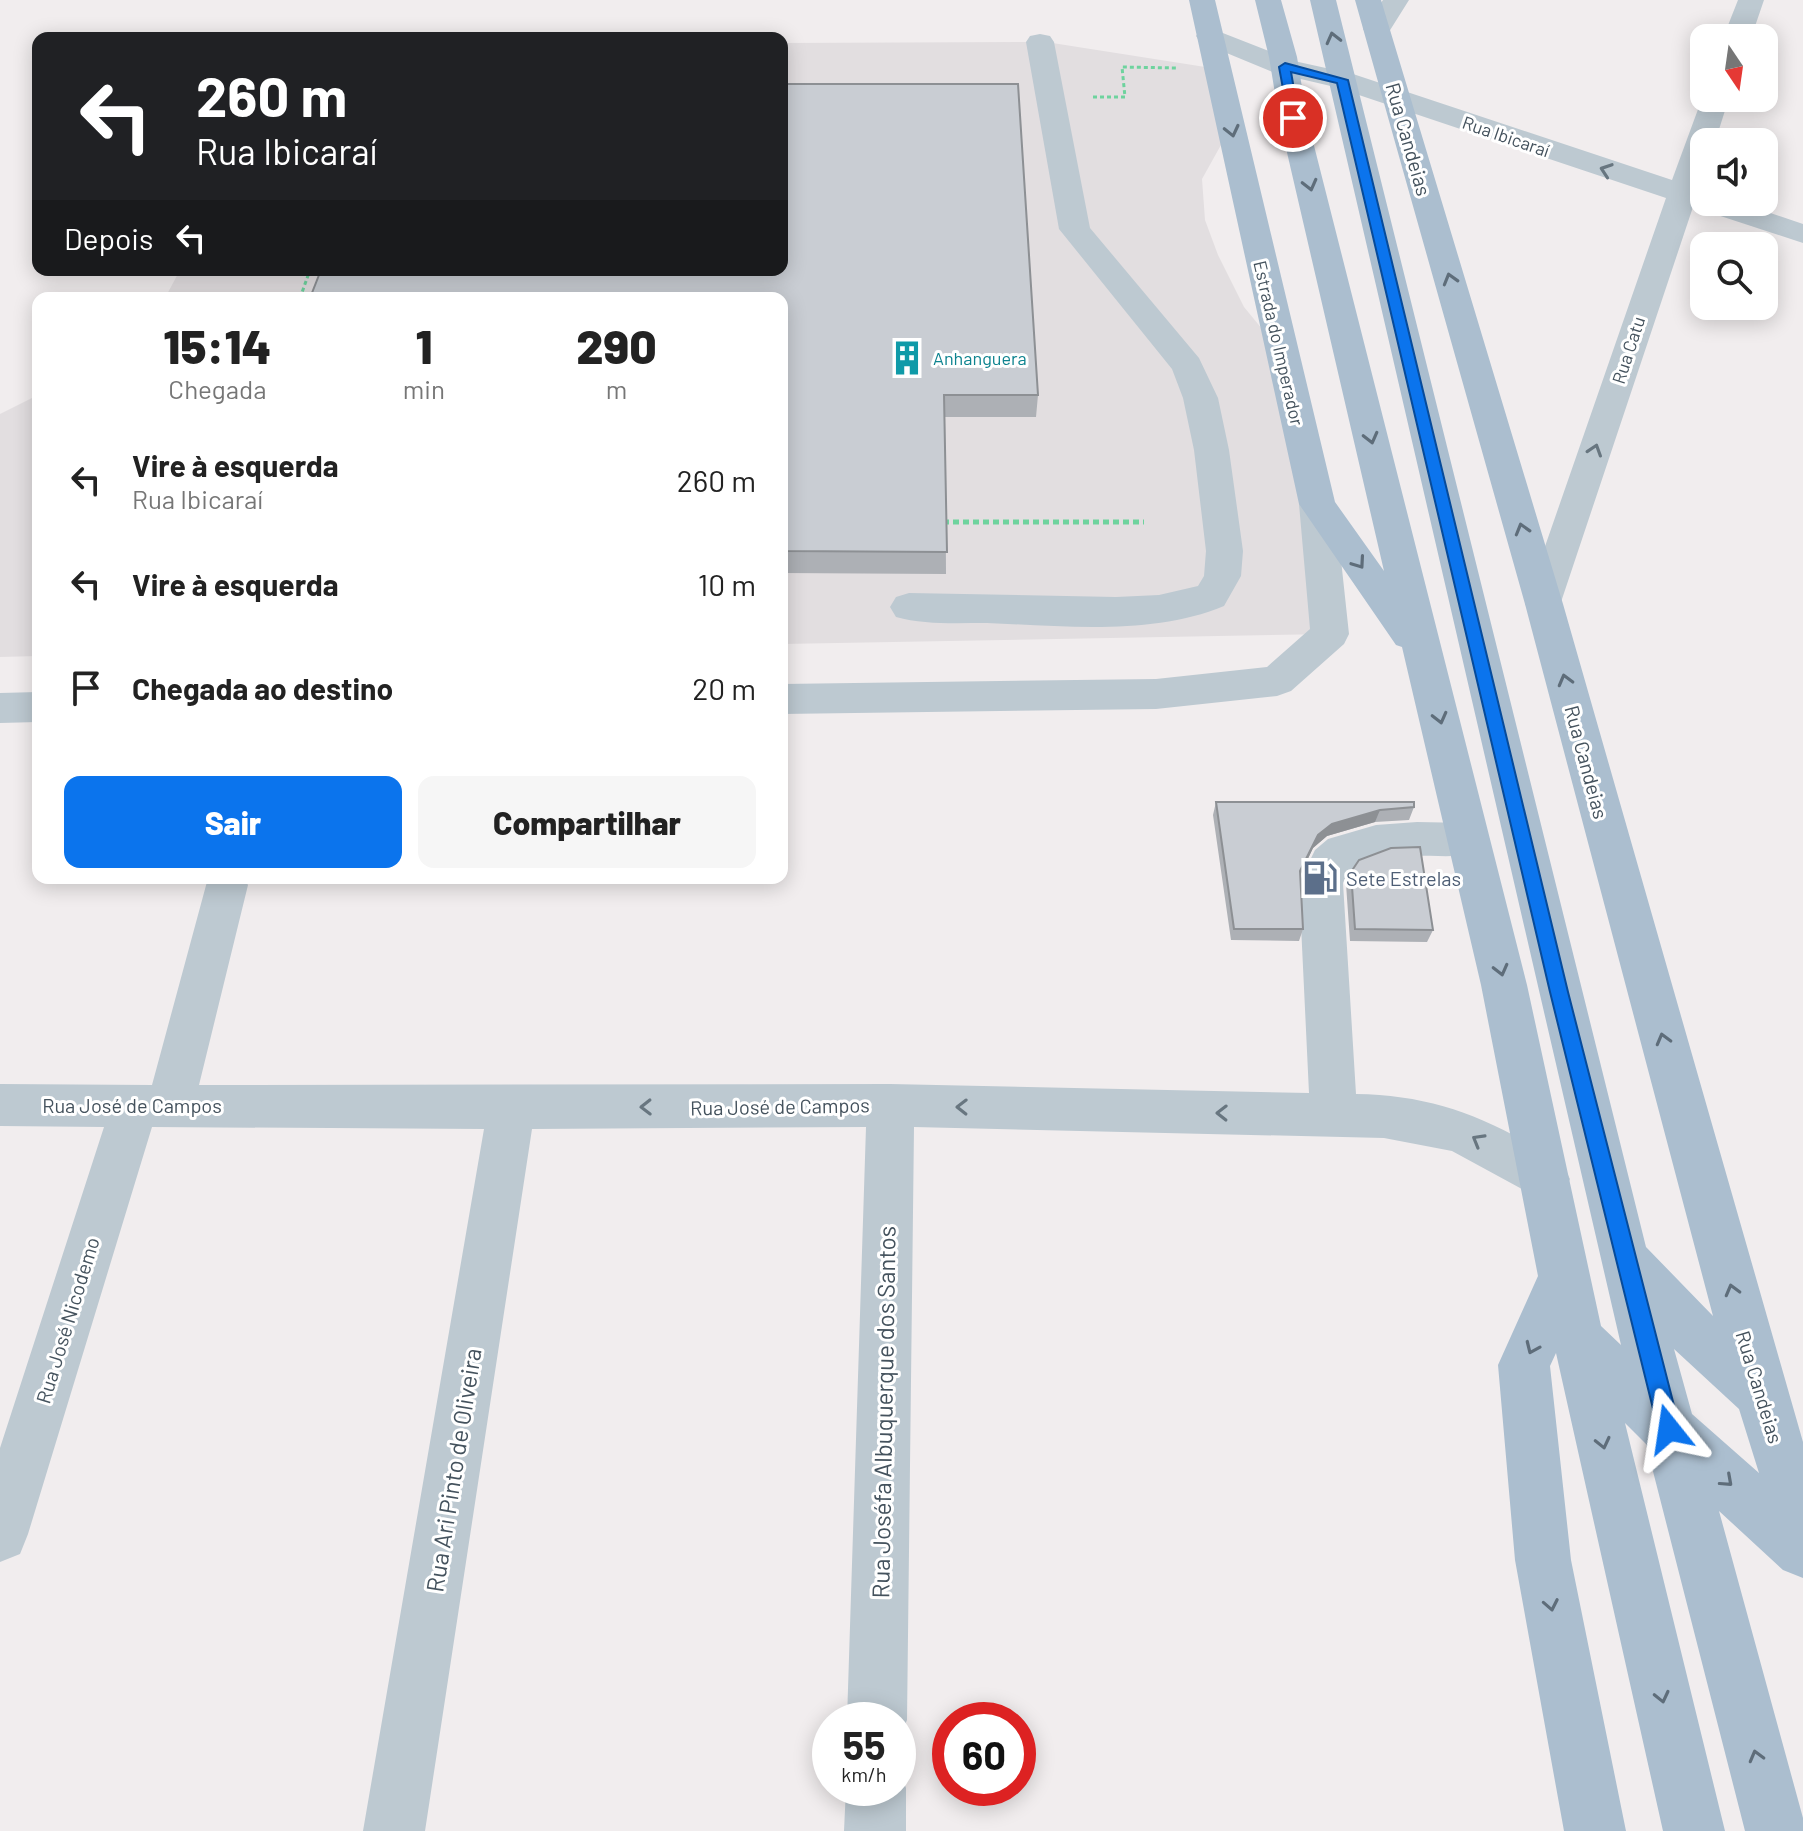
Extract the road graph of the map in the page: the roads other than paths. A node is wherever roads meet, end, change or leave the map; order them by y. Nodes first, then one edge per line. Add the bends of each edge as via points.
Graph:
1 (1202, 0) edge
2 (1268, 0) edge
3 (1323, 0) edge
4 (1368, 0) edge
5 (1396, 0) edge
6 (1751, 0) edge
7 (1742, 24) edge
8 (1377, 29) junction
9 (1210, 36) junction
10 (1040, 42) dead end
11 (1285, 67) junction
12 (1343, 80) junction
13 (1223, 88) junction
14 (1398, 99) junction
15 (1710, 112) edge
16 (1680, 195) junction
17 (1803, 234) edge
18 (1317, 504) junction
19 (1544, 604) junction
20 (909, 607) dead end
21 (1424, 655) junction
22 (788, 699) edge
23 (32, 707) edge
24 (0, 708) edge
25 (1469, 840) junction
26 (226, 885) dead end
27 (0, 1105) edge
28 (890, 1105) junction
29 (152, 1106) junction
30 (511, 1108) junction
31 (1334, 1116) junction
32 (1546, 1179) junction
33 (1624, 1258) junction
34 (1564, 1277) junction
35 (1579, 1340) junction
36 (1760, 1392) junction
37 (1669, 1429) junction
38 (1803, 1431) edge
39 (1803, 1526) edge
40 (0, 1534) edge
41 (1803, 1550) edge
42 (877, 1702) edge
43 (876, 1806) edge
44 (394, 1831) edge
45 (875, 1831) edge
46 (1595, 1831) edge
47 (1694, 1831) edge
48 (1776, 1831) edge

1 - 9 main road, Estrada do Imperador
2 - 11 main road
12 -> 3 main road
4 - 8 main road, Rua Candeias
5 - 8 street
6 - 7 street
8 - 14 main road, Rua Candeias
9 - 11 street, Rua Ibicaraí
9 - 13 main road, Estrada do Imperador
10 - 20 street via 1075,229 1198,384 1215,475 1224,561 1221,583 1211,597 1191,605 1149,610
11 - 12 street, Rua Ibicaraí
11 - 13 street via 1231,80
11 -> 21 main road
12 - 14 street, Rua Ibicaraí
12 - 33 main road
13 -> 18 main road, Estrada do Imperador
16 -> 14 street, Rua Ibicaraí
19 -> 14 main road, Rua Candeias
15 - 16 street, Rua Catu
16 - 17 street, Rua Ibicaraí
19 -> 16 street, Rua Catu
18 -> 21 main road, Estrada do Imperador
18 - 22 street via 1330,634 1277,681 1156,694
36 -> 19 main road, Rua Candeias
21 -> 25 main road
23 - 24 street
25 - 31 street via 1380,841 1351,847 1333,858 1321,883
25 -> 32 main road
26 - 29 street, Rua José Nicodemo
27 - 29 street, Rua José de Campos
28 -> 30 street, Rua José de Campos
31 -> 28 street, Rua José de Campos
28 - 42 street, Rua Joséfa Albuquerque dos Santos
29 - 30 street, Rua José de Campos
29 - 40 street, Rua José Nicodemo
30 - 44 street, Rua Ari Pinto de Oliveira
32 -> 31 street, Rua José de Campos via 1461,1131 1384,1116
32 - 33 main road
32 - 34 main road
33 - 36 main road via 1702,1341
33 - 37 main road
34 - 35 main road
34 -> 46 main road via 1524,1365 1543,1560
35 - 37 main road
35 -> 47 main road
36 - 38 main road
36 - 39 main road, Rua Candeias
37 -> 41 main road
48 -> 37 main road
43 - 45 street

